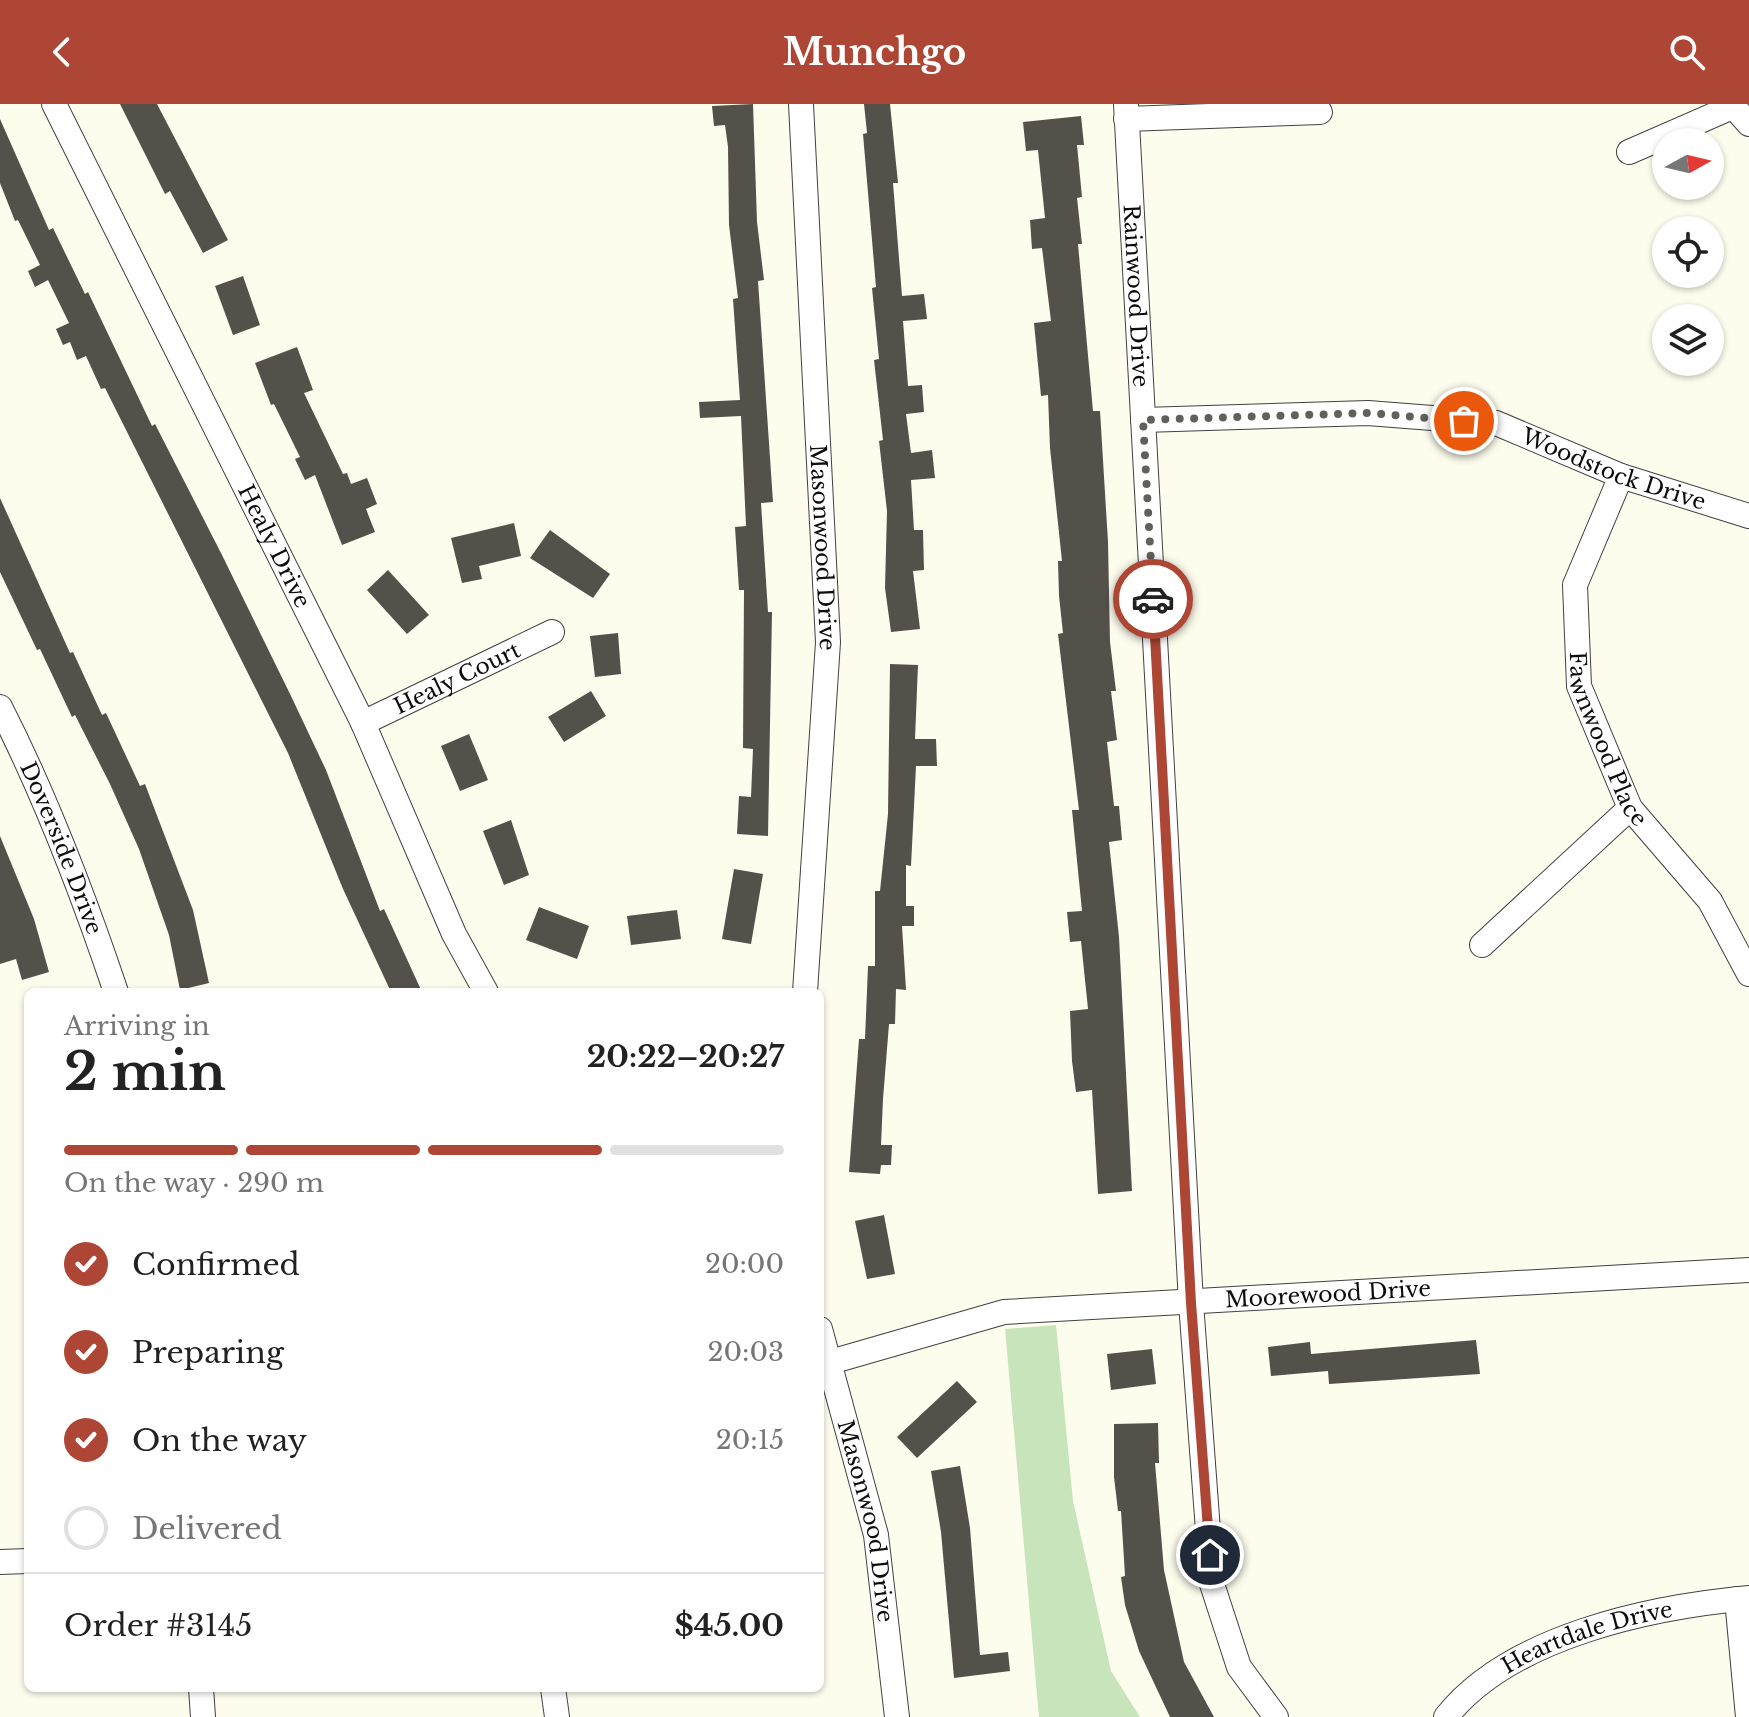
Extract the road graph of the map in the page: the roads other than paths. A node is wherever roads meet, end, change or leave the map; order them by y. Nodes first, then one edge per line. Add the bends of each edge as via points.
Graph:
1 (54, 104) edge
2 (801, 104) edge
3 (1126, 112) edge
4 (1320, 112) dead end
5 (1737, 112) edge
6 (1629, 152) dead end
7 (1143, 420) junction
8 (1621, 476) junction
9 (1749, 516) edge
10 (552, 632) dead end
11 (0, 707) edge
12 (363, 723) junction
13 (1630, 808) junction
14 (1482, 945) dead end
15 (1749, 974) edge
16 (115, 988) edge
17 (484, 988) edge
18 (805, 988) edge
19 (1749, 1270) edge
20 (1191, 1303) junction
21 (825, 1364) edge
22 (24, 1561) edge
23 (0, 1562) edge
24 (1743, 1598) edge
25 (201, 1692) edge
26 (554, 1692) edge
27 (203, 1717) edge
28 (557, 1717) edge
29 (897, 1717) edge
30 (1276, 1717) edge
31 (1446, 1717) edge
32 (1748, 1717) edge

1 - 12 street, Healy Drive
2 - 18 street, Masonwood Drive via 828,642
3 - 4 street
3 - 7 street, Rainwood Drive
5 - 6 street
7 - 8 street, Woodstock Drive via 1368,413 1496,423
7 - 20 street, Rainwood Drive
8 - 9 street, Woodstock Drive
8 - 13 street, Fawnwood Place via 1575,585 1579,686
10 - 12 street, Healy Court
11 - 16 street, Doverside Drive via 84,897
12 - 17 street, Healy Drive via 454,934
13 - 14 street
13 - 15 street, Fawnwood Place via 1710,901
19 - 20 street, Moorewood Drive
20 - 21 street, Moorewood Drive via 1004,1312
20 - 30 street, Rainwood Drive via 1212,1584 1239,1667
21 - 29 street, Masonwood Drive via 876,1535
22 - 23 street
24 - 31 street, Heartdale Drive via 1680,1605 1548,1642 1461,1699
24 - 32 street
25 - 27 street
26 - 28 street

